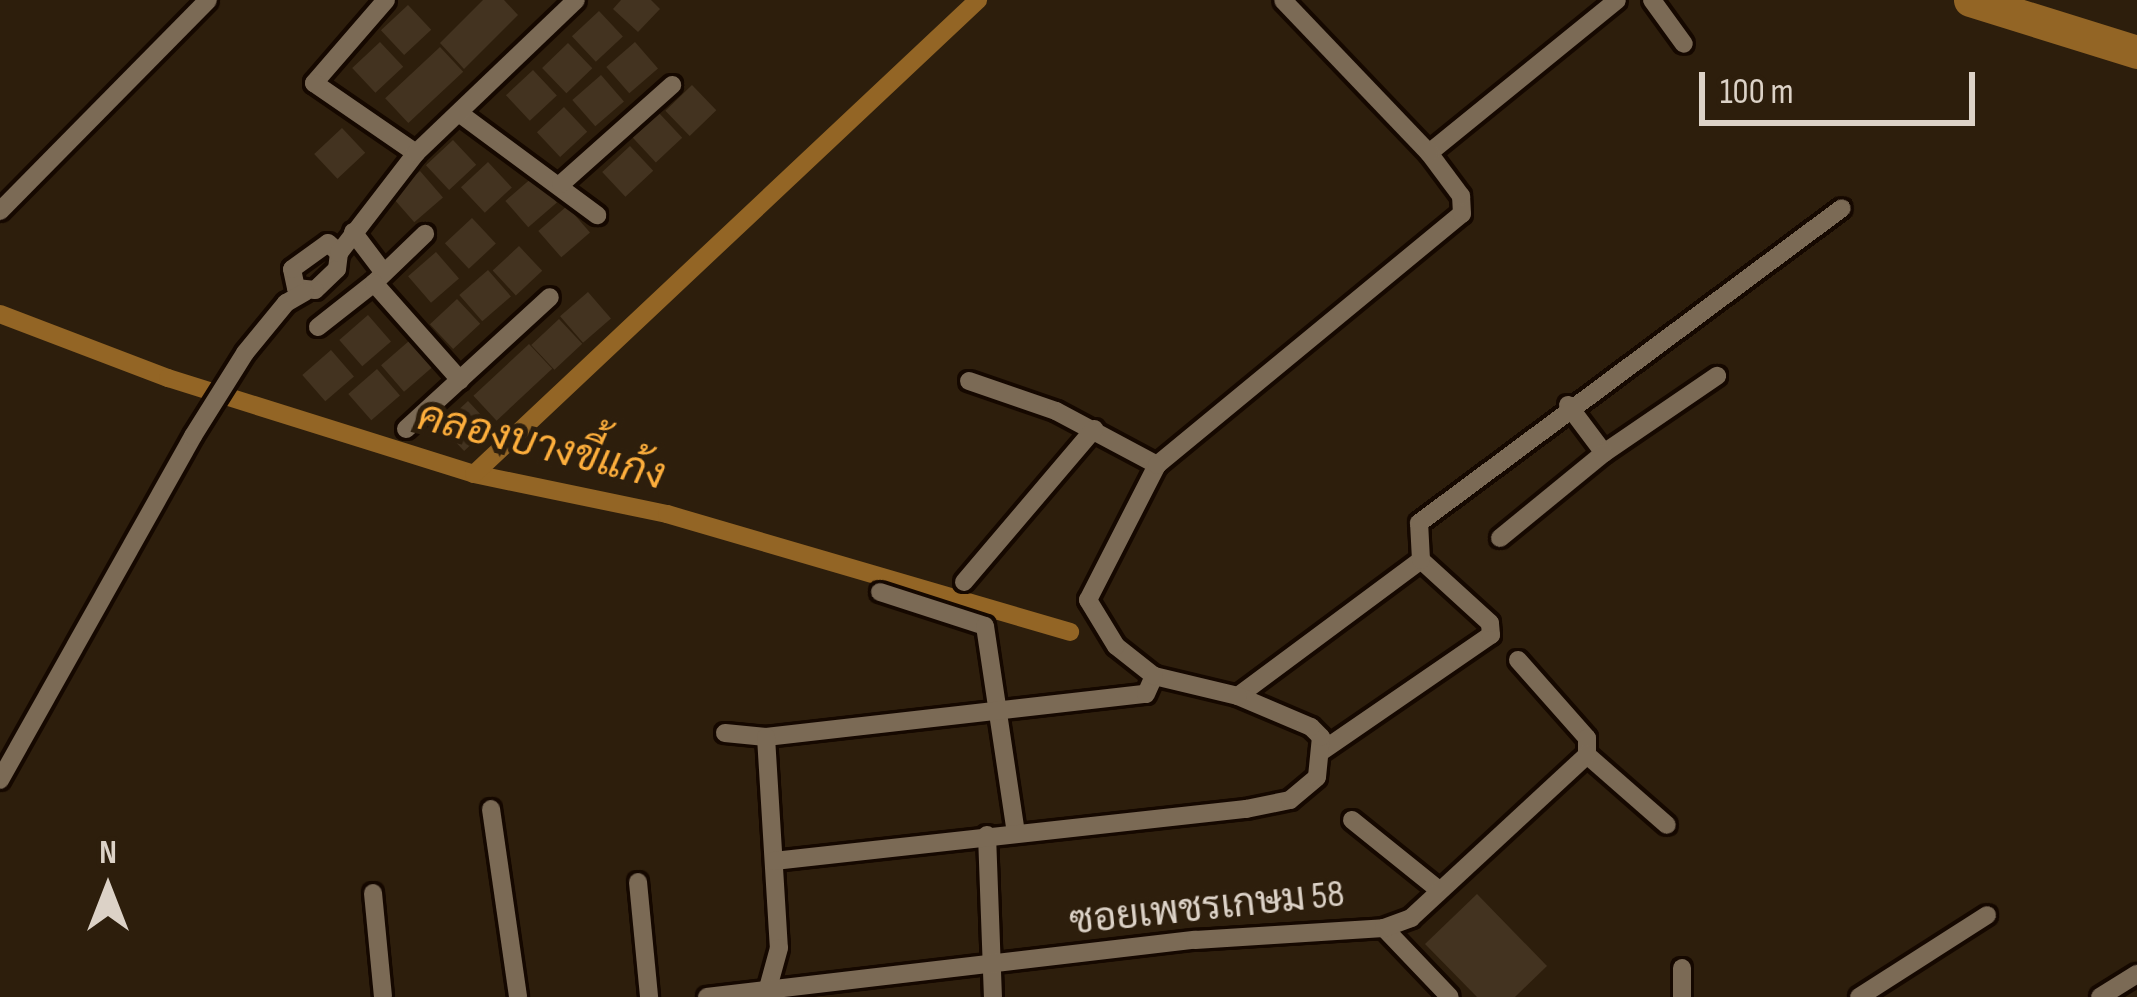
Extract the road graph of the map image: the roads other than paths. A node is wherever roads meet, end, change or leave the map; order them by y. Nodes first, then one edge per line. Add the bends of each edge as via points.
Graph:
1 (208, 0) edge
2 (386, 0) edge
3 (576, 0) edge
4 (1282, 0) edge
5 (1617, 0) edge
6 (1652, 0) edge
7 (1684, 44) dead end
8 (672, 85) dead end
9 (459, 113) junction
10 (416, 153) junction
11 (1429, 153) junction
12 (561, 184) junction
13 (1842, 208) dead end
14 (0, 211) edge
15 (597, 215) dead end
16 (425, 234) dead end
17 (342, 242) junction
18 (379, 278) junction
19 (298, 286) junction
20 (550, 297) dead end
21 (318, 327) dead end
22 (1717, 376) dead end
23 (460, 380) junction
24 (969, 381) dead end
25 (1568, 405) junction
26 (406, 429) dead end
27 (1094, 429) junction
28 (1604, 453) junction
29 (1157, 465) junction
30 (1500, 538) dead end
31 (1420, 560) junction
32 (964, 582) dead end
33 (880, 592) dead end
34 (1518, 660) dead end
35 (1154, 676) junction
36 (1238, 696) junction
37 (999, 706) junction
38 (725, 733) dead end
39 (766, 737) junction
40 (1322, 752) junction
41 (1587, 755) junction
42 (0, 780) edge
43 (491, 809) dead end
44 (1352, 820) dead end
45 (1667, 825) dead end
46 (1016, 833) junction
47 (987, 835) junction
48 (774, 861) junction
49 (638, 882) dead end
50 (1439, 890) junction
51 (373, 893) dead end
52 (1987, 915) dead end
53 (1384, 928) junction
54 (989, 966) junction
55 (1682, 968) dead end
56 (2137, 974) edge
57 (768, 988) junction
58 (383, 997) edge
59 (518, 997) edge
60 (649, 997) edge
61 (707, 997) edge
62 (993, 997) edge
63 (1450, 997) edge
64 (1682, 997) edge
65 (1859, 997) edge
66 (2100, 997) edge

1 - 14 street
2 - 10 street via 314,83
3 - 9 street
4 - 11 street
5 - 11 street
6 - 7 street
8 - 12 street
9 - 10 street
9 - 12 street
10 - 17 street
11 - 29 street via 1461,196 1455,227
12 - 15 street
13 - 25 street
16 - 18 street
17 - 18 street
17 - 19 street via 337,269
17 - 19 street via 313,248
18 - 21 street
18 - 23 street
19 - 42 street via 193,436
20 - 23 street
22 - 28 street
23 - 26 street
24 - 27 street
25 - 28 street
25 - 31 street via 1419,523
27 - 29 street
27 - 32 street
28 - 30 street
29 - 35 street via 1088,599 1116,646
31 - 36 street
31 - 40 street via 1490,623 1491,634
33 - 37 street via 985,626
34 - 41 street via 1587,738
35 - 36 street
35 - 37 street via 1146,694
36 - 40 street via 1311,727
37 - 39 street
37 - 46 street
38 - 39 street
39 - 48 street
40 - 46 street via 1317,777 1290,800
41 - 45 street
41 - 50 street, ซอยเพชรเกษม 58
43 - 59 street
44 - 50 street
46 - 47 street
47 - 48 street
47 - 54 street
48 - 57 street via 779,948
49 - 60 street
50 - 53 street, ซอยเพชรเกษม 58 via 1411,918
51 - 58 street
52 - 65 street
53 - 54 street, ซอยเพชรเกษม 58 via 1195,940
53 - 63 street
54 - 57 street, ซอยเพชรเกษม 58
54 - 62 street
55 - 64 street
56 - 66 street
57 - 61 street, ซอยเพชรเกษม 58

